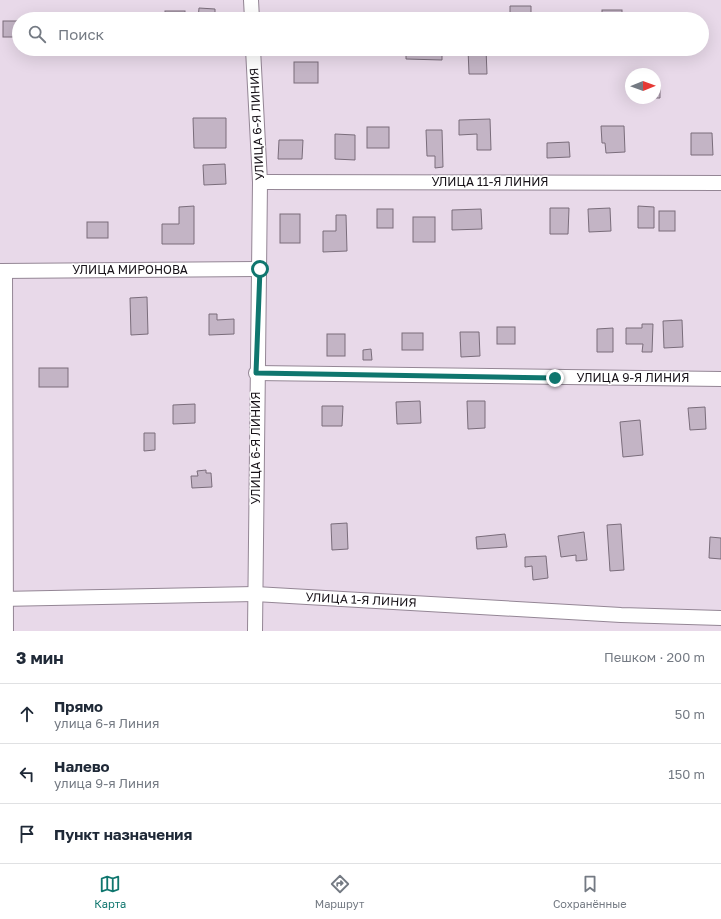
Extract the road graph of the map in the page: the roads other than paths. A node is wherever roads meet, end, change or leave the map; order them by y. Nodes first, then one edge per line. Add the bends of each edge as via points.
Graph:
1 (251, 0) edge
2 (252, 12) edge
3 (253, 56) edge
4 (260, 182) junction
5 (721, 183) edge
6 (260, 269) junction
7 (2, 271) edge
8 (256, 373) junction
9 (721, 379) edge
10 (255, 594) junction
11 (3, 599) edge
12 (721, 618) edge
13 (6, 631) edge
14 (255, 631) edge

1 - 2 street
3 - 4 street, УЛИЦА 6-Я ЛИНИЯ
4 - 5 street, УЛИЦА 11-Я ЛИНИЯ
4 - 6 street, УЛИЦА 6-Я ЛИНИЯ
6 - 7 street, УЛИЦА МИРОНОВА
6 - 8 street, УЛИЦА 6-Я ЛИНИЯ
7 - 11 street
8 - 9 street, УЛИЦА 9-Я ЛИНИЯ
8 - 10 street, УЛИЦА 6-Я ЛИНИЯ
10 - 11 street, УЛИЦА 1-Я ЛИНИЯ
10 - 12 street, УЛИЦА 1-Я ЛИНИЯ via 621,615
10 - 14 street, УЛИЦА 6-Я ЛИНИЯ
11 - 13 street

